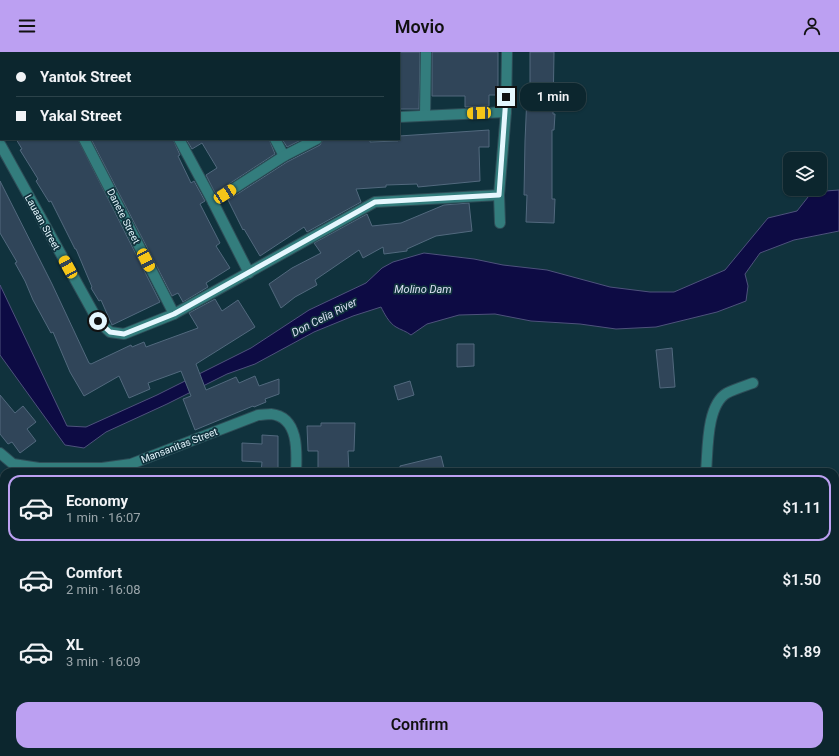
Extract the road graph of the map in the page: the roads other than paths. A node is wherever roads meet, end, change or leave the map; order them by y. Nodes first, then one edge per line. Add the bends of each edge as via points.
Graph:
1 (426, 52) edge
2 (507, 52) edge
3 (506, 112) junction
4 (424, 115) junction
5 (400, 117) edge
6 (85, 140) edge
7 (180, 140) edge
8 (276, 140) edge
9 (314, 140) edge
10 (0, 144) edge
11 (284, 156) junction
12 (499, 195) junction
13 (213, 202) junction
14 (500, 224) dead end
15 (249, 273) junction
16 (174, 314) junction
17 (754, 383) dead end
18 (0, 453) edge
19 (39, 468) edge
20 (39, 468) edge
21 (102, 468) edge
22 (102, 468) edge
23 (296, 468) edge
24 (706, 468) edge

1 - 4 street
2 - 3 street
3 - 4 street
3 - 12 street
4 - 5 street
6 - 16 street, Danete Street
7 - 13 street
8 - 11 street
9 - 11 street
10 - 16 street, Lauaan Street via 98,321 110,332 124,334
11 - 13 street
12 - 14 street
12 - 15 street via 375,202
13 - 15 street
15 - 16 street
17 - 24 street via 726,393 717,404 712,414
18 - 19 street, Mansanitas Street via 13,464
20 - 21 street, Mansanitas Street
22 - 23 street, Mansanitas Street via 131,464 258,415 272,414 286,420 293,432 297,449

